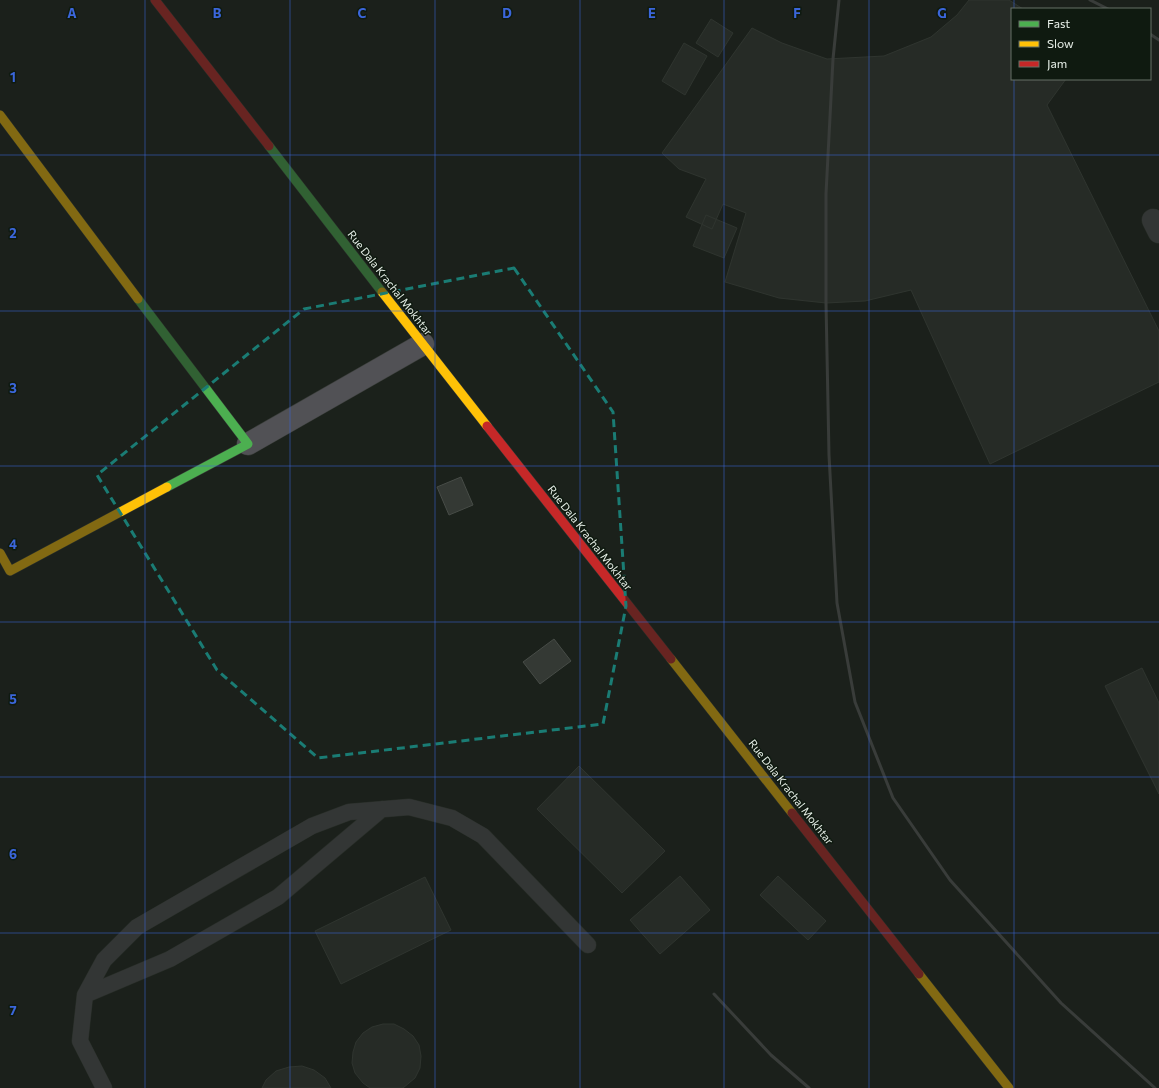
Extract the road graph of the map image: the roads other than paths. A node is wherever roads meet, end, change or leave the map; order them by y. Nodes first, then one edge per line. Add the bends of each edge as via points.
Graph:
1 (155, 0) edge
2 (2, 123) edge
3 (422, 344) junction
4 (248, 444) junction
5 (3, 567) edge
6 (382, 809) junction
7 (588, 945) dead end
8 (85, 995) junction
9 (104, 1088) edge
10 (1009, 1088) edge

1 - 3 street, Rue Dala Krachal Mokhtar
2 - 4 street
3 - 4 street
3 - 10 street, Rue Dala Krachal Mokhtar
4 - 5 street
6 - 7 lane via 409,807 452,818 483,836
6 - 8 lane via 278,897 170,959
6 - 8 lane via 349,812 312,826 137,927 104,960
8 - 9 lane via 80,1041

